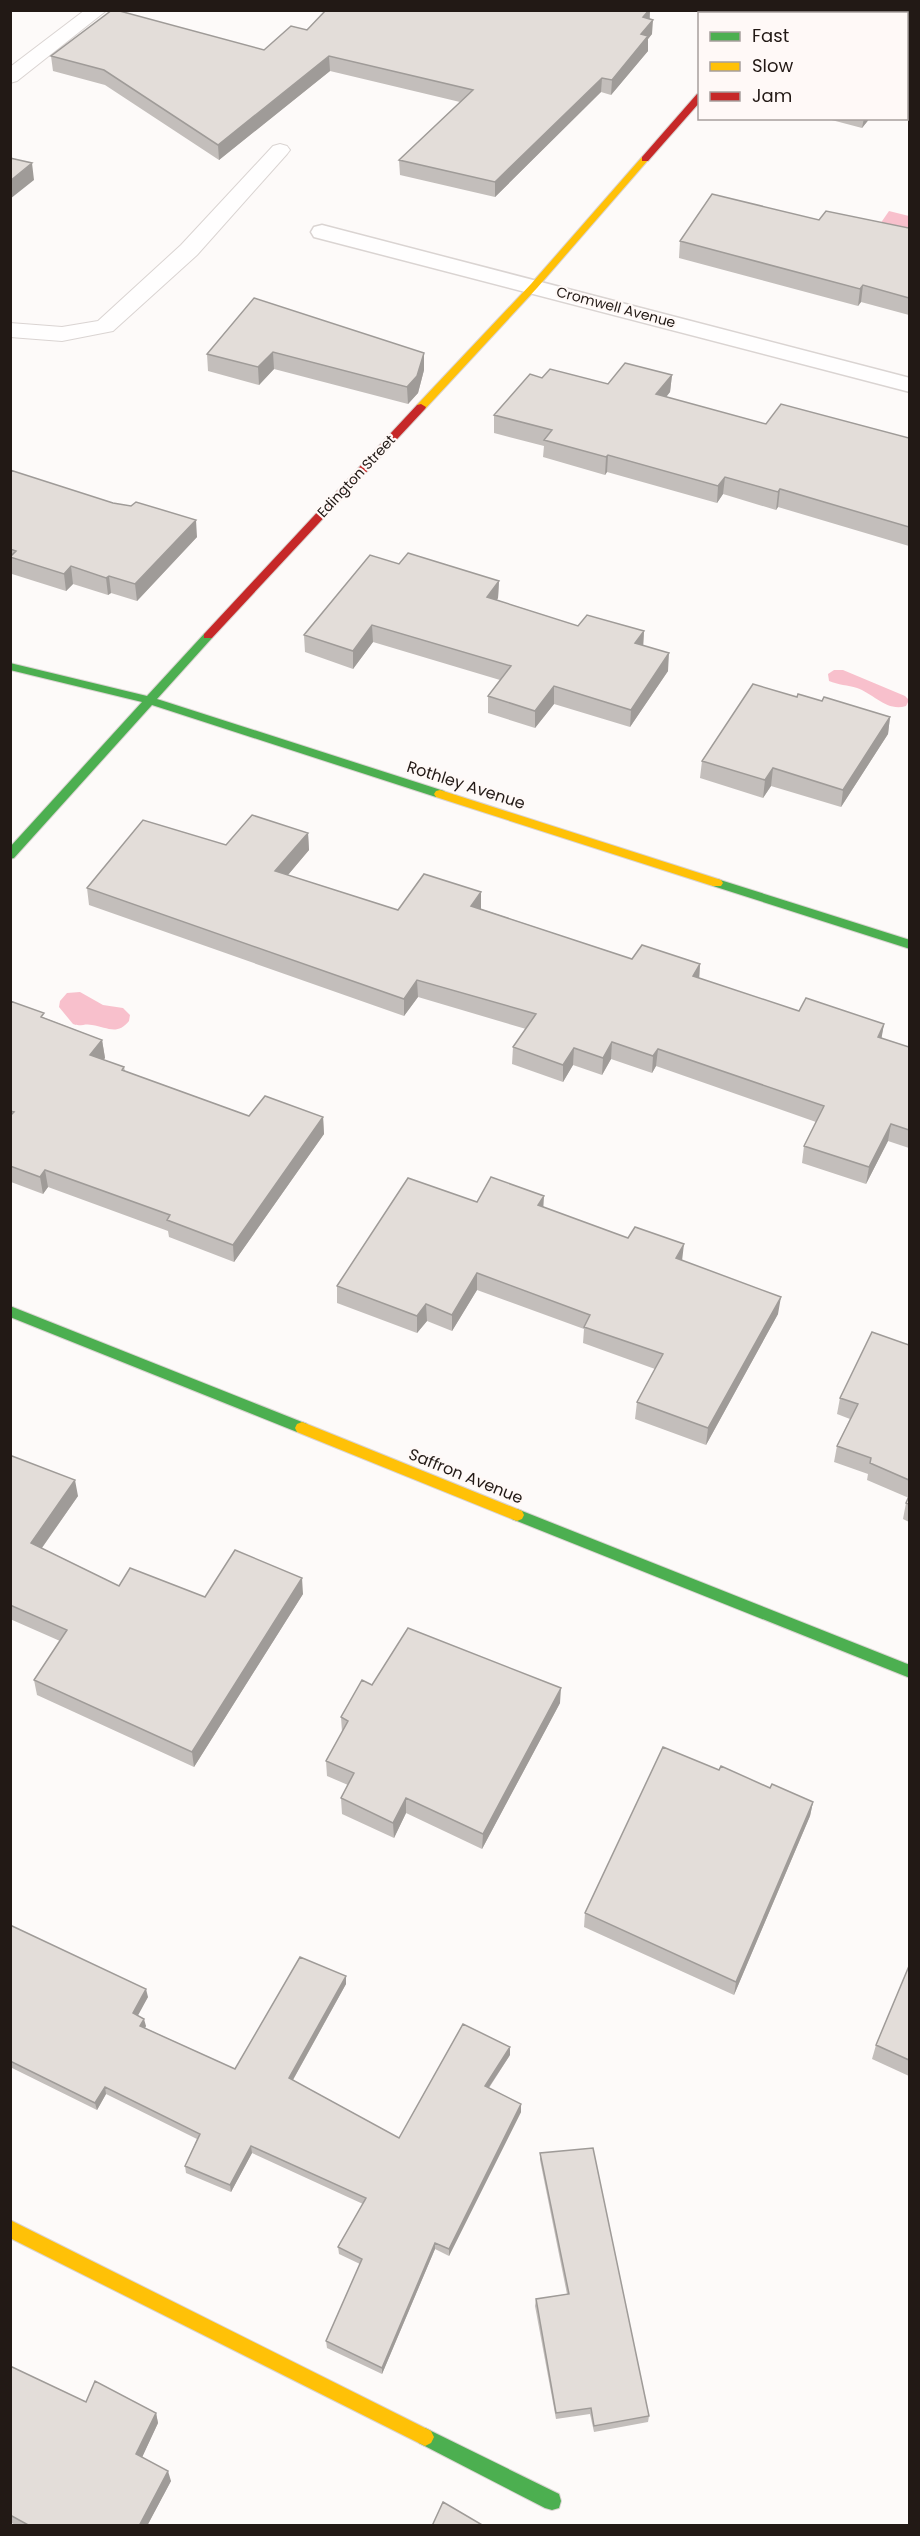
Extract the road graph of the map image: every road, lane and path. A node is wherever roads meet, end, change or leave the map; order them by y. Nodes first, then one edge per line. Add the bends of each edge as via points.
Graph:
1 (98, 10) edge
2 (10, 77) edge
3 (698, 97) edge
4 (280, 150) dead end
5 (322, 232) dead end
6 (534, 286) junction
7 (10, 330) edge
8 (909, 385) edge
9 (10, 666) edge
10 (148, 700) junction
11 (10, 855) edge
12 (909, 945) edge
13 (10, 1311) edge
14 (909, 1672) edge
15 (10, 2228) edge
16 (552, 2501) dead end

1 - 2 lane
3 - 6 street, Edington Street
4 - 7 lane via 189,250 105,326 62,334
5 - 6 street, Cromwell Avenue
6 - 8 street, Cromwell Avenue
6 - 10 street, Edington Street
9 - 10 street, Rothley Avenue
10 - 11 street, Edington Street
10 - 12 street, Rothley Avenue
13 - 14 street, Saffron Avenue
15 - 16 street

